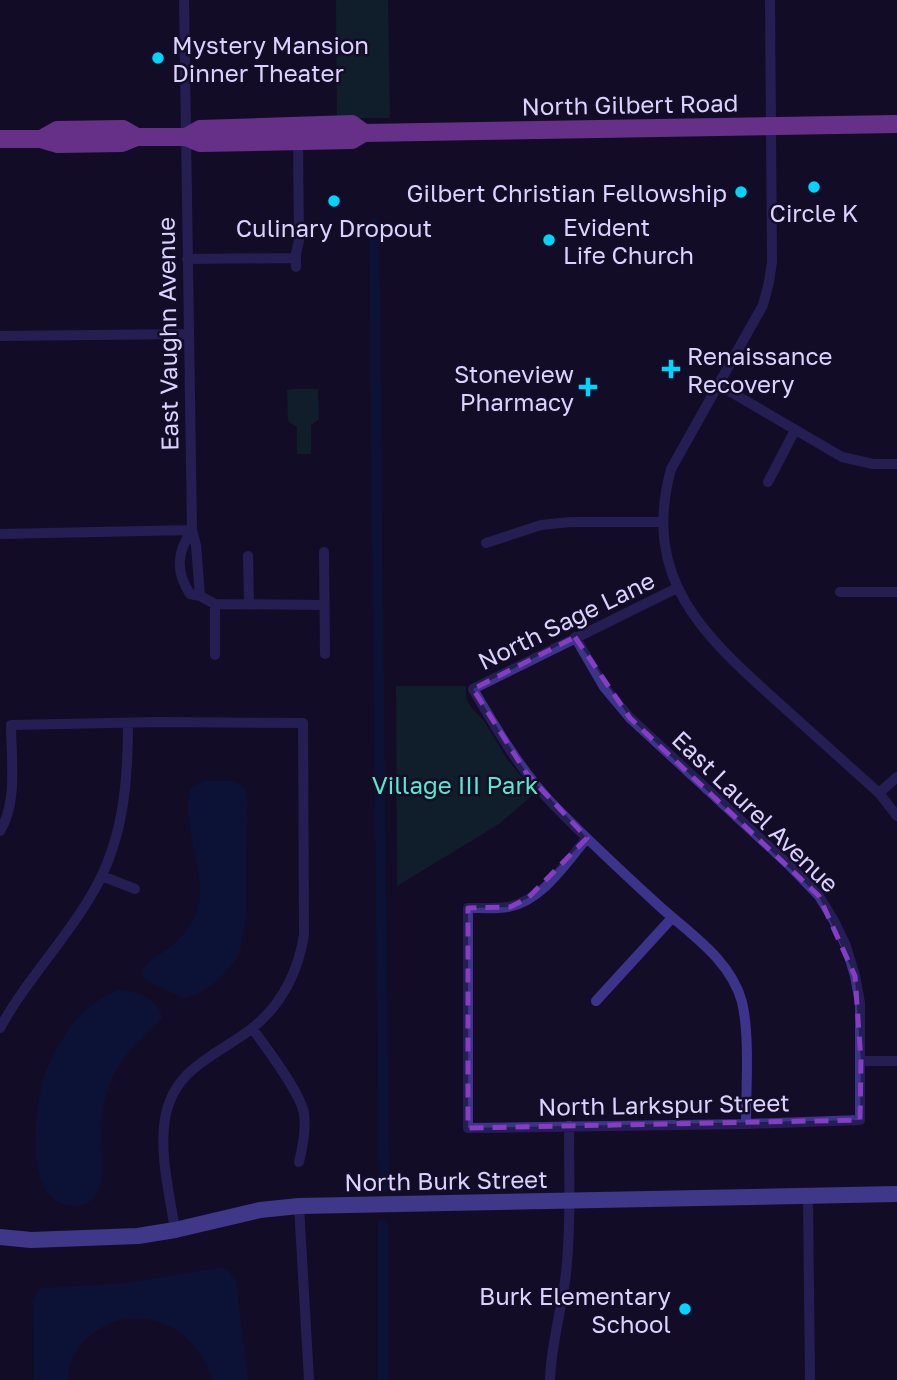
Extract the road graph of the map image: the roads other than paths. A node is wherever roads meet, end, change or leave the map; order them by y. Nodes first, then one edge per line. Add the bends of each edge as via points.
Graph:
1 (184, 0) edge
2 (770, 0) edge
3 (897, 124) edge
4 (772, 126) junction
5 (364, 133) junction
6 (186, 137) junction
7 (0, 139) edge
8 (298, 141) junction
9 (187, 259) junction
10 (187, 334) junction
11 (0, 336) edge
12 (719, 385) junction
13 (795, 430) junction
14 (897, 464) edge
15 (768, 482) dead end
16 (662, 522) junction
17 (192, 530) junction
18 (0, 534) edge
19 (486, 543) dead end
20 (324, 552) dead end
21 (248, 556) dead end
22 (677, 588) junction
23 (840, 592) dead end
24 (897, 592) edge
25 (200, 596) junction
26 (215, 604) junction
27 (249, 604) junction
28 (324, 605) junction
29 (575, 637) junction
30 (215, 654) dead end
31 (325, 654) dead end
32 (128, 723) junction
33 (897, 776) edge
34 (879, 793) junction
35 (897, 816) edge
36 (0, 831) edge
37 (587, 838) junction
38 (102, 876) junction
39 (135, 889) dead end
40 (672, 918) junction
41 (596, 1001) dead end
42 (0, 1028) edge
43 (252, 1028) junction
44 (862, 1061) junction
45 (897, 1061) edge
46 (860, 1120) joint
47 (746, 1124) junction
48 (569, 1126) junction
49 (299, 1162) dead end
50 (897, 1194) edge
51 (808, 1196) junction
52 (570, 1201) junction
53 (299, 1206) junction
54 (175, 1230) junction
55 (0, 1237) edge
56 (309, 1380) edge
57 (551, 1380) edge
58 (810, 1380) edge

1 - 6 street, East Vaughn Avenue
2 - 4 street
3 - 4 main road, North Gilbert Road
4 - 5 main road, North Gilbert Road
4 - 12 street via 769,282 763,305
5 - 6 main road, North Gilbert Road via 352,124 200,129
5 - 8 main road, North Gilbert Road via 352,140
6 - 7 main road, North Gilbert Road via 137,137 123,130 57,130 41,139
6 - 8 main road, North Gilbert Road via 200,143
6 - 9 street, East Vaughn Avenue
8 - 9 street via 296,262
9 - 10 street, East Vaughn Avenue
10 - 11 street
10 - 17 street, East Vaughn Avenue
12 - 13 street
12 - 16 street via 671,469
13 - 14 street via 842,457
13 - 15 street
16 - 19 street via 541,525
16 - 22 street via 666,558
17 - 18 street
17 - 25 street
17 - 25 street via 180,548 180,568 184,586 190,594
20 - 28 street
21 - 27 street
22 - 29 street, North Sage Lane
22 - 34 street via 728,657
23 - 24 street
25 - 26 street
26 - 27 street
26 - 30 street
27 - 28 street
28 - 31 street
29 - 37 street, North Sage Lane via 473,689 527,774
29 - 44 street, East Laurel Avenue via 604,687 630,718 819,896 846,946 855,976
32 - 36 street via 11,725 11,797
32 - 38 street via 125,799
32 - 43 street via 303,723 304,935 293,978
33 - 34 street
34 - 35 street
37 - 40 street
37 - 48 street, North Larkspur Street via 545,887 528,898 510,906 468,908 468,1128
38 - 39 street
38 - 42 street
40 - 41 street
40 - 47 street via 713,953 731,976 741,1001
43 - 49 street via 303,1109 305,1135
43 - 54 street via 186,1073 173,1094 163,1140
44 - 45 street
44 - 46 street, East Laurel Avenue
46 - 47 street, North Larkspur Street
47 - 48 street, North Larkspur Street
48 - 52 street
50 - 51 street, North Burk Street
51 - 52 street, North Burk Street
51 - 58 street
52 - 53 street, North Burk Street
52 - 57 street via 566,1275
53 - 54 street, North Burk Street
53 - 56 street
54 - 55 street, North Burk Street via 112,1238

